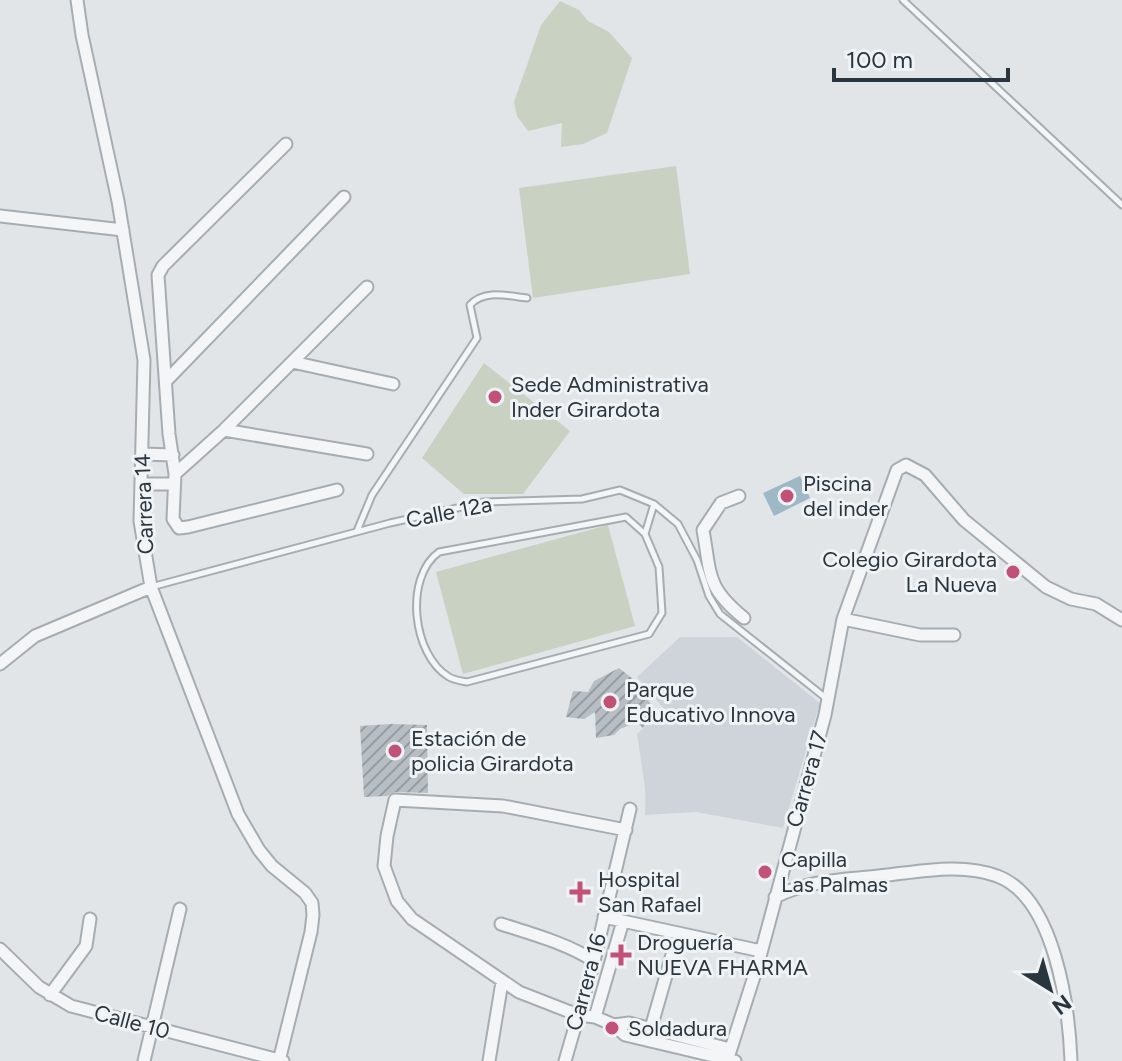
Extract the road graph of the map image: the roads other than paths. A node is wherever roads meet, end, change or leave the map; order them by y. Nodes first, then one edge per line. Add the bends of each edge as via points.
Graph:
1 (77, 0) edge
2 (903, 0) edge
3 (286, 144) dead end
4 (344, 197) dead end
5 (1122, 205) edge
6 (0, 216) edge
7 (123, 230) junction
8 (367, 287) dead end
9 (527, 298) dead end
10 (292, 362) junction
11 (166, 381) junction
12 (393, 384) dead end
13 (224, 430) junction
14 (142, 454) junction
15 (367, 454) dead end
16 (173, 455) junction
17 (174, 479) junction
18 (141, 484) junction
19 (337, 490) dead end
20 (739, 496) dead end
21 (654, 504) junction
22 (357, 532) junction
23 (645, 534) junction
24 (151, 587) junction
25 (746, 615) joint
26 (843, 619) junction
27 (1122, 620) edge
28 (736, 628) junction
29 (954, 635) dead end
30 (0, 664) edge
31 (828, 700) junction
32 (630, 809) dead end
33 (626, 830) junction
34 (775, 897) junction
35 (180, 909) dead end
36 (604, 917) junction
37 (90, 919) dead end
38 (623, 921) junction
39 (501, 924) dead end
40 (678, 934) junction
41 (0, 949) edge
42 (761, 951) junction
43 (594, 961) junction
44 (502, 982) junction
45 (50, 995) junction
46 (578, 1015) junction
47 (595, 1017) junction
48 (614, 1025) junction
49 (152, 1028) junction
50 (651, 1028) junction
51 (730, 1058) edge
52 (144, 1061) edge
53 (280, 1061) edge
54 (489, 1061) edge
55 (565, 1061) edge
56 (1071, 1061) edge

1 - 7 street, Carrera 14
2 - 5 lane
3 - 11 street via 158,275
4 - 11 street
6 - 7 street
7 - 14 street, Carrera 14 via 144,360
8 - 10 street
9 - 22 lane via 491,294 470,305 477,338 372,495
10 - 12 street
10 - 13 street
11 - 16 street
13 - 15 street
13 - 17 street
14 - 16 street
14 - 18 street, Carrera 14
16 - 17 street
17 - 18 street
17 - 19 street via 173,519 179,528
18 - 24 street, Carrera 14 via 140,521
20 - 25 street via 721,503 703,530 712,585 727,604
21 - 22 lane, Calle 12a via 620,490 582,499 484,502
21 - 23 lane
21 - 28 lane, Calle 12a via 687,537 709,596
22 - 24 lane, Calle 12a
23 - 23 lane via 659,567 662,613 649,634 467,682 449,677 429,658 417,621 417,583 427,561 439,552 626,517
24 - 30 street, Calle 12a via 35,636
24 - 53 street, Carrera 14 via 238,814 272,866 312,903 311,932
25 - 28 lane
26 - 27 street, Carrera 17 via 885,498 897,470 906,465 925,475 964,520 1046,587 1096,604
26 - 29 street via 920,635
26 - 31 street, Carrera 17
28 - 31 lane, Calle 12a
31 - 34 street, Carrera 17
32 - 33 street, Carrera 16
33 - 36 street, Carrera 16
33 - 44 street via 503,806 395,800 384,866 397,901 412,919
34 - 42 street, Carrera 17
34 - 56 street via 811,882 932,869 1002,877 1034,907 1048,933
35 - 49 street
36 - 38 street
36 - 43 street, Carrera 16
37 - 45 street via 86,946
38 - 40 street
38 - 47 street
39 - 43 street
40 - 42 street
40 - 50 street
41 - 45 street, Calle 10
42 - 51 street, Carrera 17
43 - 46 street, Carrera 16
44 - 46 street
44 - 54 street
45 - 49 street, Calle 10 via 71,1006
46 - 47 street
46 - 55 street, Carrera 16
47 - 48 street
48 - 50 street
48 - 51 street via 625,1035
49 - 52 street
49 - 53 street, Calle 10
50 - 51 street

